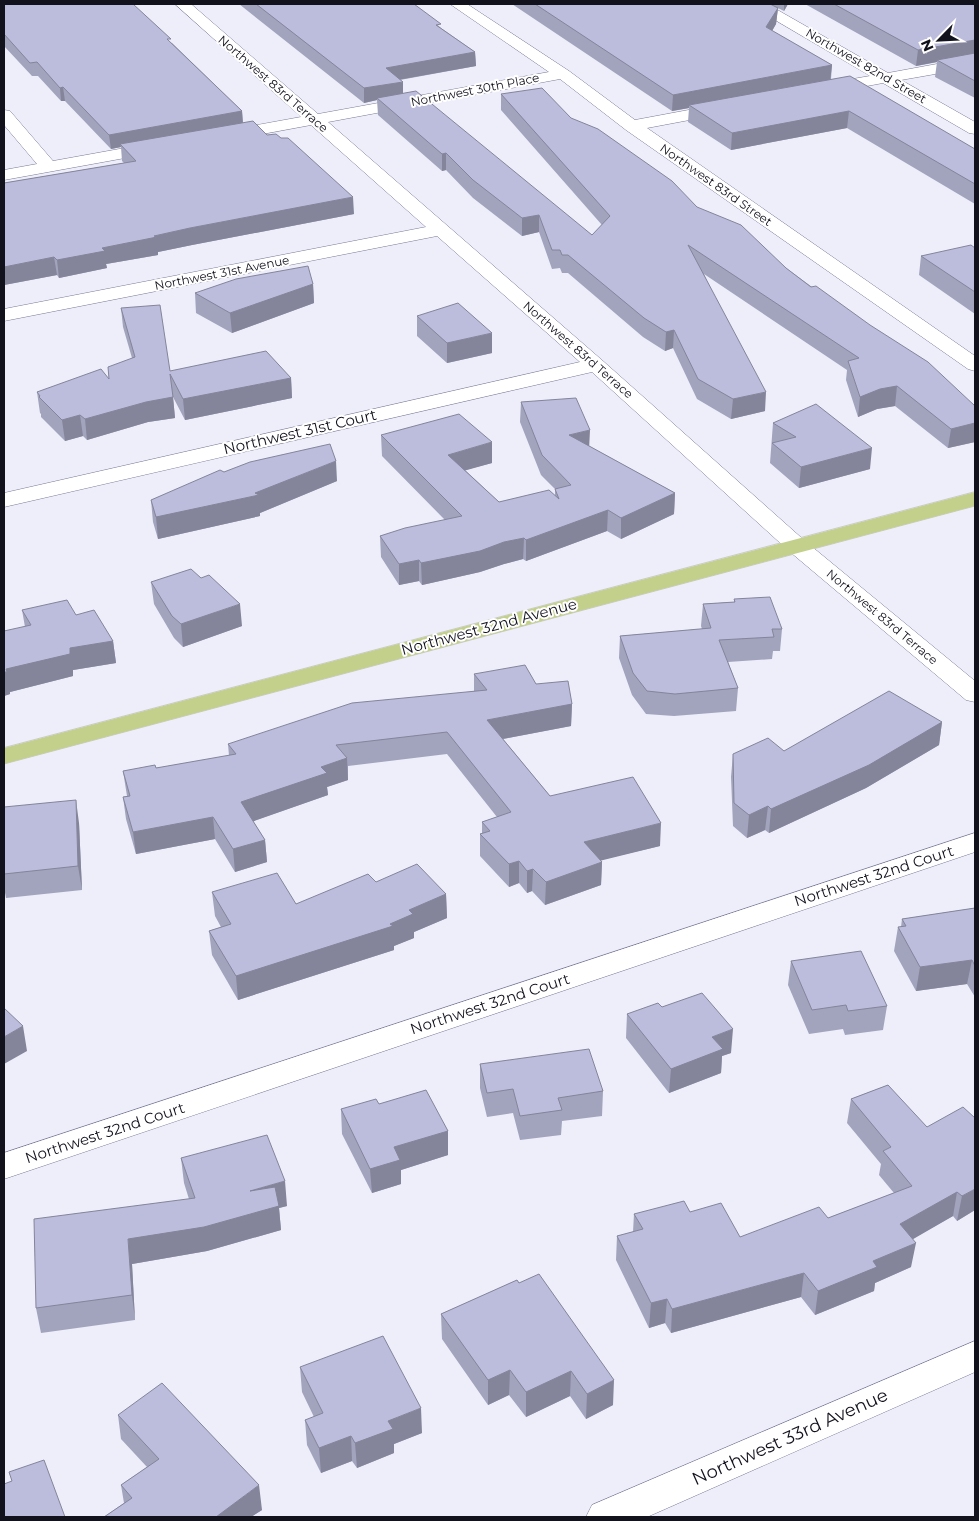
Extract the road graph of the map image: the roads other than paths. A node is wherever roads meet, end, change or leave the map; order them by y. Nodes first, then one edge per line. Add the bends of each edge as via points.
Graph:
1 (182, 4) edge
2 (457, 4) edge
3 (756, 4) edge
4 (975, 62) edge
5 (563, 74) junction
6 (886, 78) junction
7 (808, 92) edge
8 (739, 106) edge
9 (4, 115) edge
10 (315, 120) junction
11 (632, 126) junction
12 (975, 128) edge
13 (210, 138) edge
14 (172, 145) edge
15 (48, 166) junction
16 (4, 175) edge
17 (440, 230) junction
18 (4, 315) edge
19 (596, 365) junction
20 (975, 365) edge
21 (975, 499) edge
22 (4, 500) edge
23 (797, 546) junction
24 (975, 694) edge
25 (4, 756) edge
26 (975, 842) edge
27 (4, 1166) edge
28 (975, 1356) edge
29 (606, 1517) edge

1 - 10 street, Northwest 83rd Terrace
2 - 5 street, Northwest 83rd Street
3 - 6 street, Northwest 82nd Street
4 - 6 street
5 - 10 street, Northwest 30th Place
5 - 11 street, Northwest 83rd Street
6 - 7 street
6 - 12 street, Northwest 82nd Street
8 - 11 street
9 - 15 street
10 - 13 street, Northwest 30th Place
10 - 17 street, Northwest 83rd Terrace
11 - 20 street, Northwest 83rd Street
14 - 15 street
15 - 16 street
17 - 18 street, Northwest 31st Avenue
17 - 19 street, Northwest 83rd Terrace
19 - 22 street, Northwest 31st Court
19 - 23 street, Northwest 83rd Terrace
21 - 23 main road, Northwest 32nd Avenue
23 - 24 street, Northwest 83rd Terrace
23 - 25 main road, Northwest 32nd Avenue
26 - 27 street, Northwest 32nd Court
28 - 29 street, Northwest 33rd Avenue

